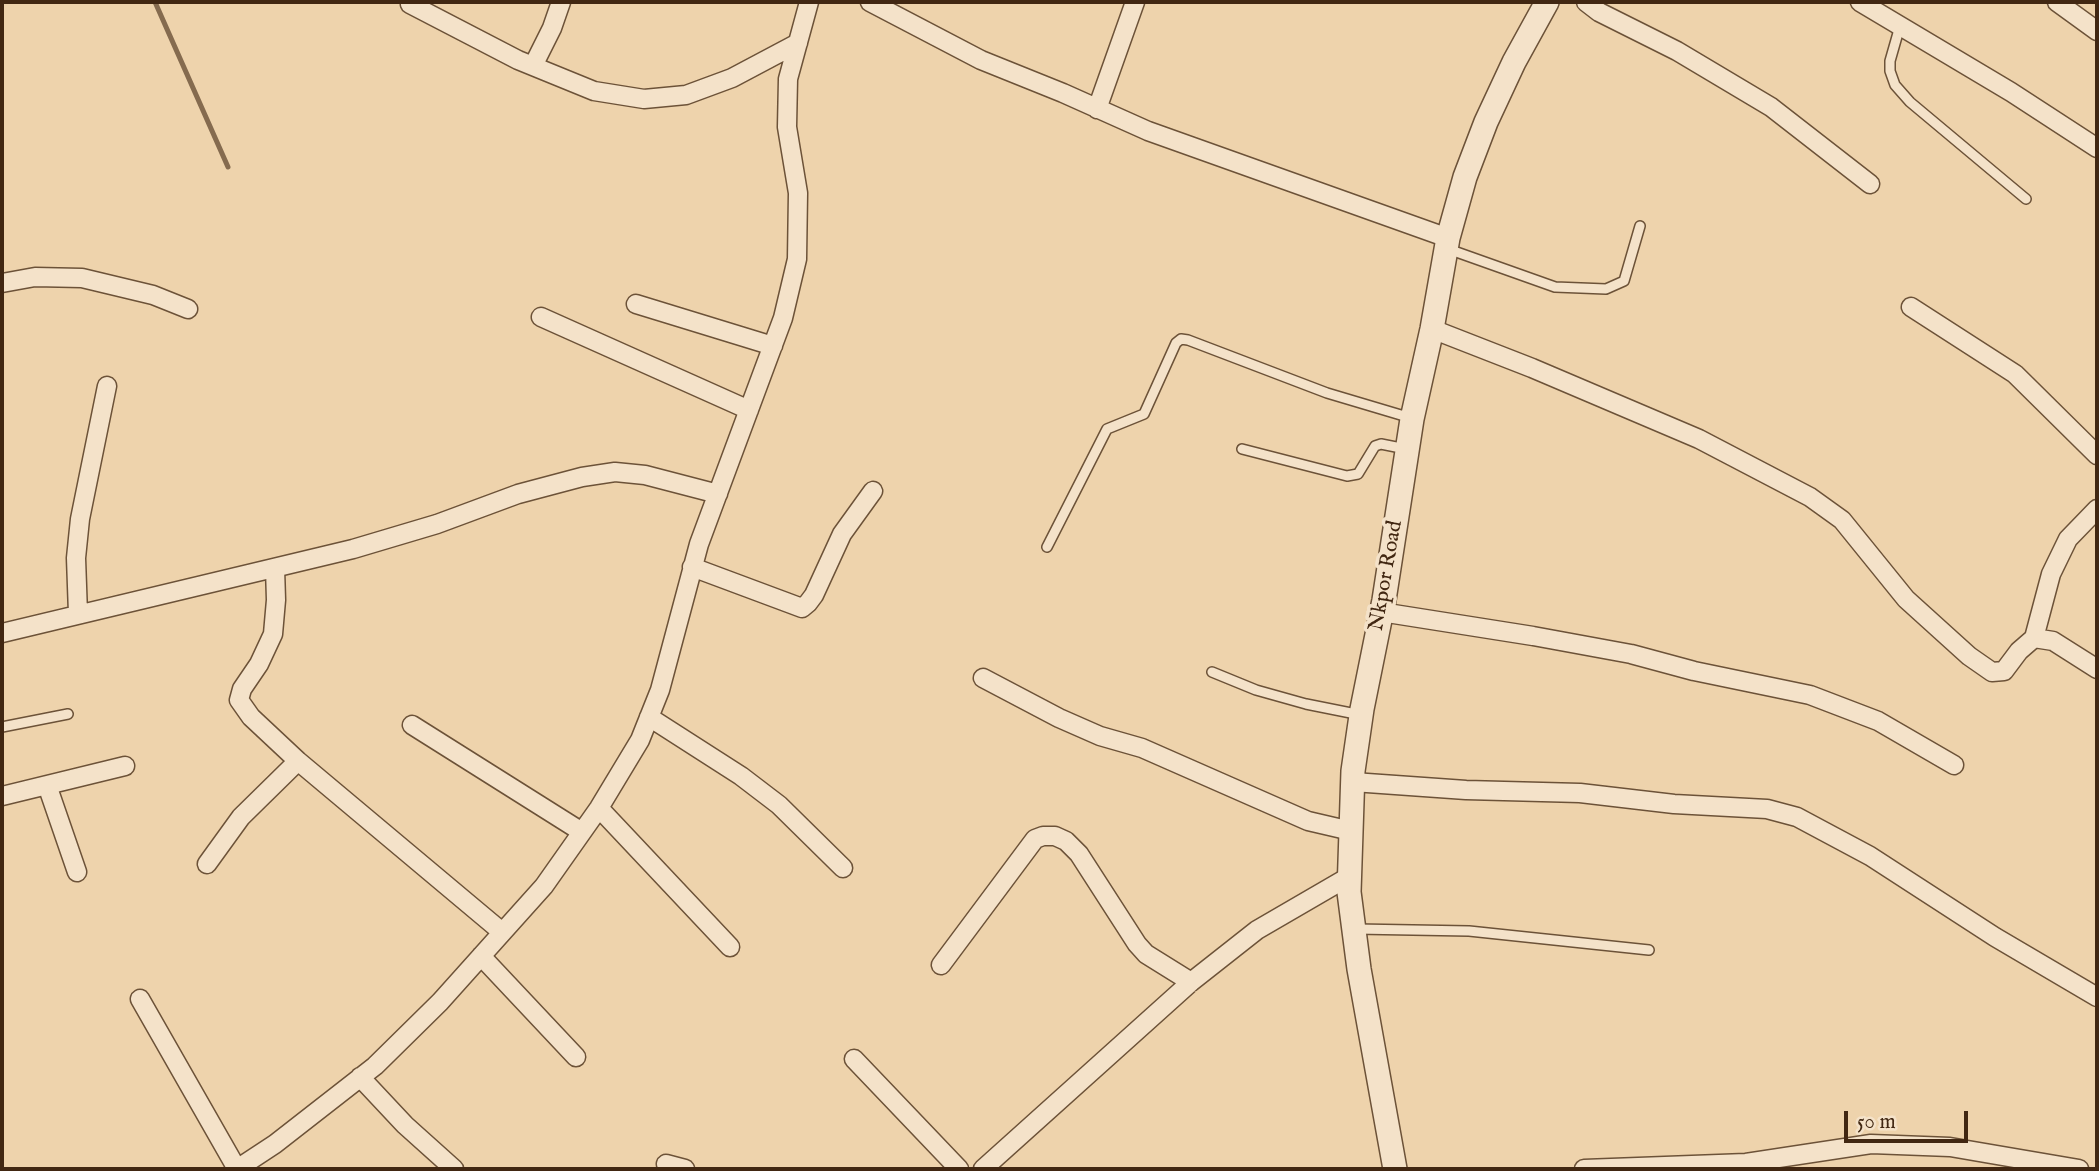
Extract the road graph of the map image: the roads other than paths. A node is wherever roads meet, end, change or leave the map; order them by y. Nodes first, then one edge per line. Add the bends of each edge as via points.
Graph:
1 (561, 2) edge
2 (809, 2) edge
3 (870, 2) edge
4 (1135, 2) edge
5 (1547, 2) edge
6 (1586, 2) edge
7 (1860, 2) edge
8 (2057, 2) edge
9 (410, 4) dead end
10 (1900, 24) junction
11 (2097, 31) edge
12 (798, 43) junction
13 (533, 66) junction
14 (1097, 108) junction
15 (2097, 148) edge
16 (1870, 184) dead end
17 (2026, 199) dead end
18 (1640, 226) dead end
19 (1447, 243) junction
20 (2, 283) edge
21 (636, 304) dead end
22 (1911, 307) dead end
23 (188, 309) dead end
24 (541, 317) dead end
25 (1432, 330) junction
26 (773, 346) junction
27 (107, 386) dead end
28 (749, 410) junction
29 (1412, 419) junction
30 (1242, 449) dead end
31 (1408, 449) junction
32 (2097, 455) edge
33 (873, 491) dead end
34 (718, 494) junction
35 (2097, 509) edge
36 (1047, 547) dead end
37 (275, 568) junction
38 (692, 568) junction
39 (1381, 611) junction
40 (78, 614) junction
41 (2, 633) edge
42 (2034, 638) junction
43 (2097, 669) edge
44 (1212, 672) dead end
45 (983, 677) dead end
46 (68, 714) dead end
47 (1361, 715) junction
48 (649, 717) junction
49 (412, 726) dead end
50 (2, 727) edge
51 (298, 761) junction
52 (1954, 765) dead end
53 (125, 766) dead end
54 (1353, 782) junction
55 (47, 785) junction
56 (2, 796) edge
57 (599, 808) junction
58 (1351, 831) junction
59 (582, 832) junction
60 (207, 864) dead end
61 (843, 868) dead end
62 (77, 872) dead end
63 (1350, 876) junction
64 (1354, 929) junction
65 (502, 932) junction
66 (730, 947) dead end
67 (1649, 950) dead end
68 (481, 956) junction
69 (941, 965) dead end
70 (1191, 982) junction
71 (2097, 997) edge
72 (140, 999) dead end
73 (576, 1056) dead end
74 (854, 1059) dead end
75 (360, 1077) junction
76 (666, 1164) dead end
77 (237, 1169) edge
78 (454, 1169) edge
79 (685, 1169) edge
80 (958, 1169) edge
81 (983, 1169) edge
82 (1395, 1169) edge
83 (1584, 1169) edge
84 (2079, 1169) edge

1 - 13 street
2 - 12 street
3 - 14 street via 981,60
4 - 14 street
5 - 19 street, Nkpor Road via 1486,122
6 - 16 street via 1771,107
7 - 10 street
8 - 11 street
9 - 13 street
10 - 15 street
10 - 17 lane via 1890,61 1895,85
12 - 13 street via 732,78 686,95 644,99 594,91
12 - 26 street via 788,79 787,127 798,193 797,259
14 - 19 street
18 - 19 lane via 1624,281 1606,289 1555,287
19 - 25 street, Nkpor Road
20 - 23 street via 35,277 82,278 153,295
21 - 26 street
22 - 32 street via 2014,374
24 - 28 street
25 - 29 street, Nkpor Road
25 - 42 street via 1699,439 1810,497 1842,520 1906,599 1992,672 2004,671
26 - 28 street
27 - 40 street via 80,519
28 - 34 street
29 - 31 street, Nkpor Road
29 - 36 lane via 1181,339 1144,414 1107,429
30 - 31 lane via 1346,476 1358,474 1375,446
31 - 39 street, Nkpor Road
33 - 38 street via 842,534 814,595 802,608
34 - 37 street via 645,475 615,472 582,477 353,549
34 - 38 street
35 - 42 street via 2068,539 2051,574
37 - 40 street
37 - 51 street via 273,634 239,700
38 - 48 street
39 - 47 street, Nkpor Road
39 - 52 street via 1631,654 1810,695 1878,721
40 - 41 street
42 - 43 street via 2053,641
44 - 47 lane via 1256,690
45 - 58 street via 1100,736 1142,748 1308,821
46 - 50 lane
47 - 54 street, Nkpor Road
48 - 57 street
48 - 61 street via 779,805
49 - 59 street
51 - 60 street via 241,817
51 - 65 street
53 - 55 street
54 - 58 street, Nkpor Road
54 - 71 street via 1580,793 1767,809 1797,817 1870,856
55 - 56 street
55 - 62 street
57 - 59 street
57 - 66 street
58 - 63 street, Nkpor Road
59 - 65 street via 544,886
63 - 64 street, Nkpor Road
63 - 70 street via 1257,930
64 - 67 lane via 1469,931
64 - 82 street, Nkpor Road
65 - 68 street
68 - 73 street
68 - 75 street via 440,1002
69 - 70 street via 1035,839 1043,835 1066,841 1137,944
70 - 81 street
72 - 77 street
74 - 80 street
75 - 77 street
75 - 78 street
76 - 79 street
83 - 84 street via 1746,1163 1871,1144 1950,1147

